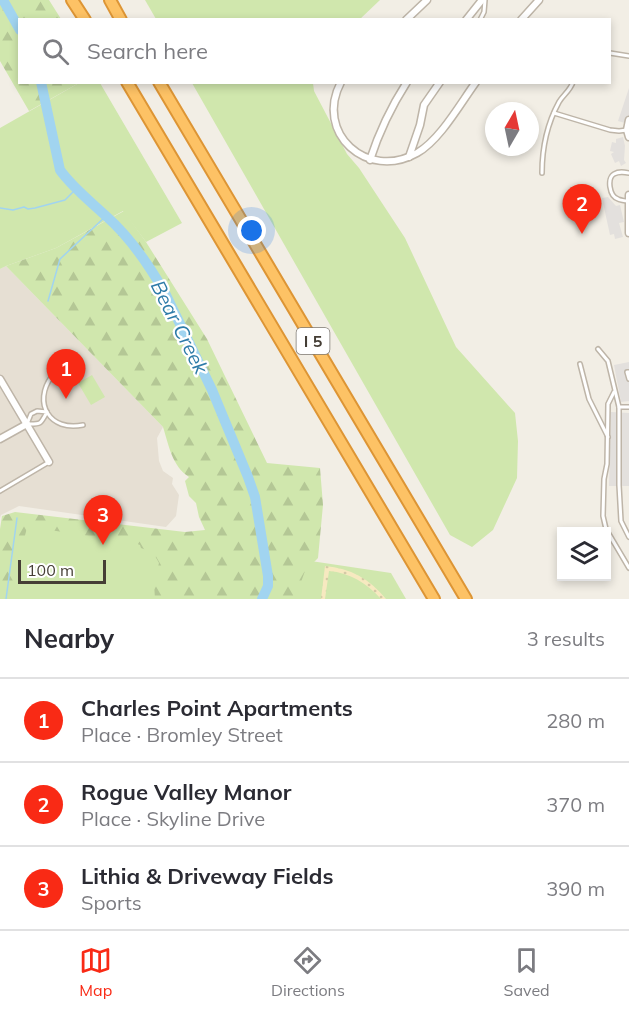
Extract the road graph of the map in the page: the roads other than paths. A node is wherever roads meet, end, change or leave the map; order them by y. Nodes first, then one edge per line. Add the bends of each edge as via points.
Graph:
1 (72, 0) edge
2 (78, 0) edge
3 (110, 0) edge
4 (427, 0) edge
5 (483, 0) edge
6 (539, 0) edge
7 (86, 18) edge
8 (86, 18) edge
9 (120, 18) edge
10 (408, 18) edge
11 (468, 18) edge
12 (481, 18) edge
13 (523, 18) edge
14 (611, 53) edge
15 (629, 56) edge
16 (128, 84) edge
17 (160, 84) edge
18 (339, 84) edge
19 (406, 84) edge
20 (439, 84) edge
21 (475, 84) edge
22 (572, 84) edge
23 (554, 113) junction
24 (629, 120) edge
25 (628, 134) edge
26 (409, 157) junction
27 (370, 160) junction
28 (542, 173) dead end
29 (629, 173) edge
30 (629, 195) edge
31 (628, 201) edge
32 (629, 233) edge
33 (598, 349) dead end
34 (580, 364) dead end
35 (629, 372) edge
36 (52, 376) dead end
37 (0, 379) edge
38 (629, 379) edge
39 (615, 391) junction
40 (629, 406) edge
41 (619, 407) junction
42 (47, 412) junction
43 (27, 424) junction
44 (83, 424) dead end
45 (608, 437) junction
46 (0, 439) edge
47 (49, 462) joint
48 (0, 491) edge
49 (629, 537) edge
50 (629, 568) edge
51 (434, 599) edge
52 (466, 599) edge

1 - 7 highway
2 - 8 highway
3 - 9 highway
4 - 10 street
5 - 11 street
5 - 12 lane
6 - 13 street
14 - 15 lane
16 - 51 highway, I 5
17 - 52 highway, I 5
18 - 27 street via 334,105 339,131 349,146
19 - 27 street via 386,119
20 - 26 street via 424,105
21 - 26 street via 436,137
22 - 23 lane
23 - 25 lane
23 - 28 lane via 544,146
24 - 25 street
26 - 27 street
29 - 31 lane via 618,172 610,179 614,196
30 - 31 street
31 - 32 street
33 - 39 lane via 608,361
34 - 45 lane via 589,399
35 - 38 lane
36 - 42 lane via 43,396
37 - 43 street
39 - 41 lane
39 - 45 lane via 608,404
40 - 41 lane
41 - 49 lane via 621,521
42 - 43 lane via 40,423
42 - 43 lane via 34,412
42 - 44 lane via 57,421
43 - 46 street
43 - 47 street
45 - 50 lane via 604,522
47 - 48 lane

